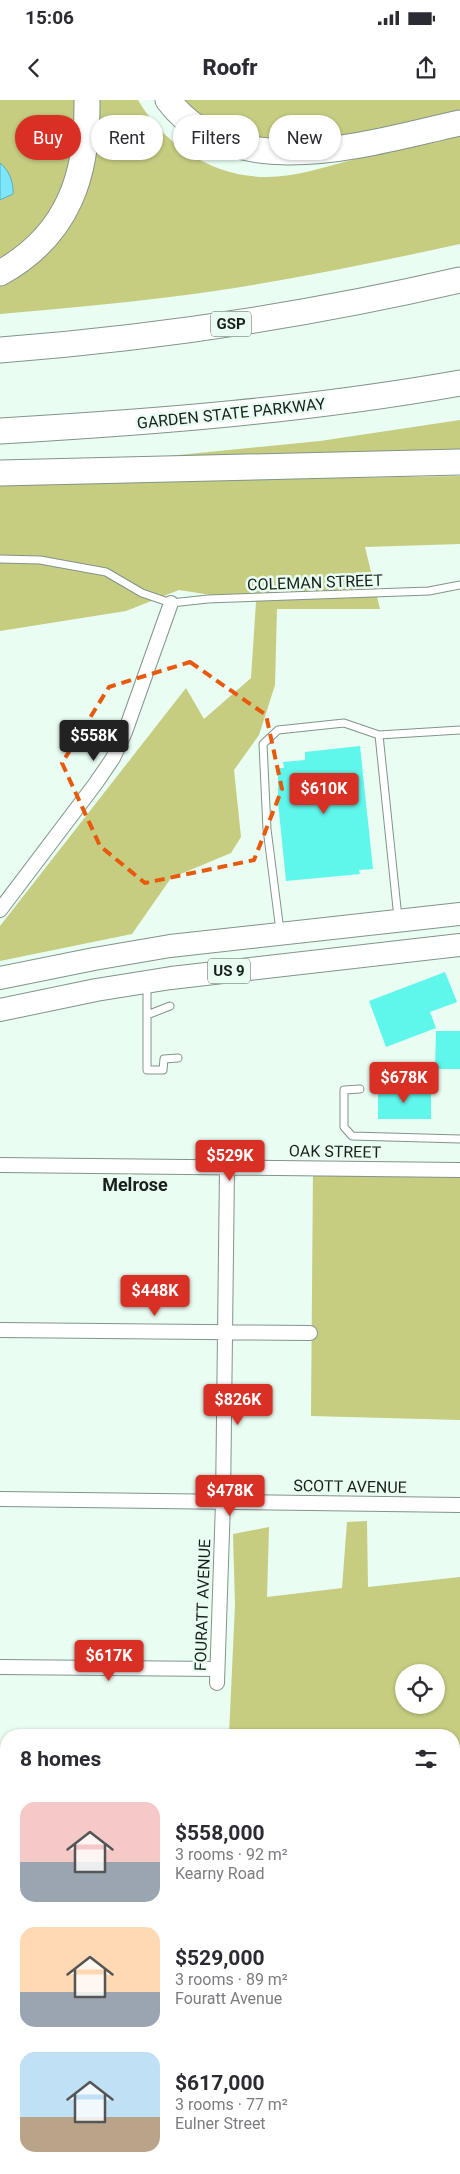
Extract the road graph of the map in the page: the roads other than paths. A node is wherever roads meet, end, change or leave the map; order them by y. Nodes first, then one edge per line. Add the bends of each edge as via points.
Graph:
1 (87, 100) edge
2 (168, 100) edge
3 (460, 123) edge
4 (0, 273) edge
5 (460, 280) edge
6 (0, 350) edge
7 (460, 382) edge
8 (0, 431) edge
9 (460, 462) edge
10 (0, 473) edge
11 (0, 559) edge
12 (460, 585) edge
13 (171, 603) junction
14 (460, 730) edge
15 (379, 735) junction
16 (0, 910) edge
17 (460, 914) edge
18 (398, 921) junction
19 (280, 934) junction
20 (460, 945) edge
21 (0, 978) edge
22 (148, 981) junction
23 (170, 1006) dead end
24 (0, 1010) edge
25 (147, 1015) junction
26 (178, 1058) dead end
27 (360, 1089) dead end
28 (460, 1139) edge
29 (0, 1165) edge
30 (227, 1168) junction
31 (460, 1170) edge
32 (0, 1330) edge
33 (225, 1332) junction
34 (310, 1333) dead end
35 (0, 1499) edge
36 (223, 1502) junction
37 (460, 1505) edge
38 (0, 1667) edge
39 (217, 1669) junction
40 (217, 1683) dead end

1 - 4 highway via 83,164 69,204 46,237 26,256
2 - 3 highway via 202,132 230,145 259,151 337,148
5 - 6 highway, GSP via 244,322
7 - 8 highway, GARDEN STATE PARKWAY via 375,397 230,415
9 - 10 highway
11 - 13 lane via 40,560 106,572 142,592
12 - 13 lane, COLEMAN STREET via 429,591
13 - 16 street via 113,758
14 - 15 lane
15 - 18 lane
15 - 19 lane via 344,723 278,730 263,744 267,829
17 - 18 highway, US 9
18 - 19 highway, US 9
19 - 21 highway, US 9 via 143,950
20 - 22 highway, US 9
22 - 24 highway, US 9
22 - 25 lane
23 - 25 lane
25 - 26 lane via 147,1070 164,1070 164,1059
27 - 28 lane via 344,1090 344,1127 352,1136
29 - 30 street, OAK STREET
30 - 31 street, OAK STREET
30 - 33 street, FOURATT AVENUE
32 - 33 street
33 - 34 street
33 - 36 street, FOURATT AVENUE
35 - 36 street, SCOTT AVENUE
36 - 37 street, SCOTT AVENUE
36 - 39 street, FOURATT AVENUE
38 - 39 street
39 - 40 street, FOURATT AVENUE

